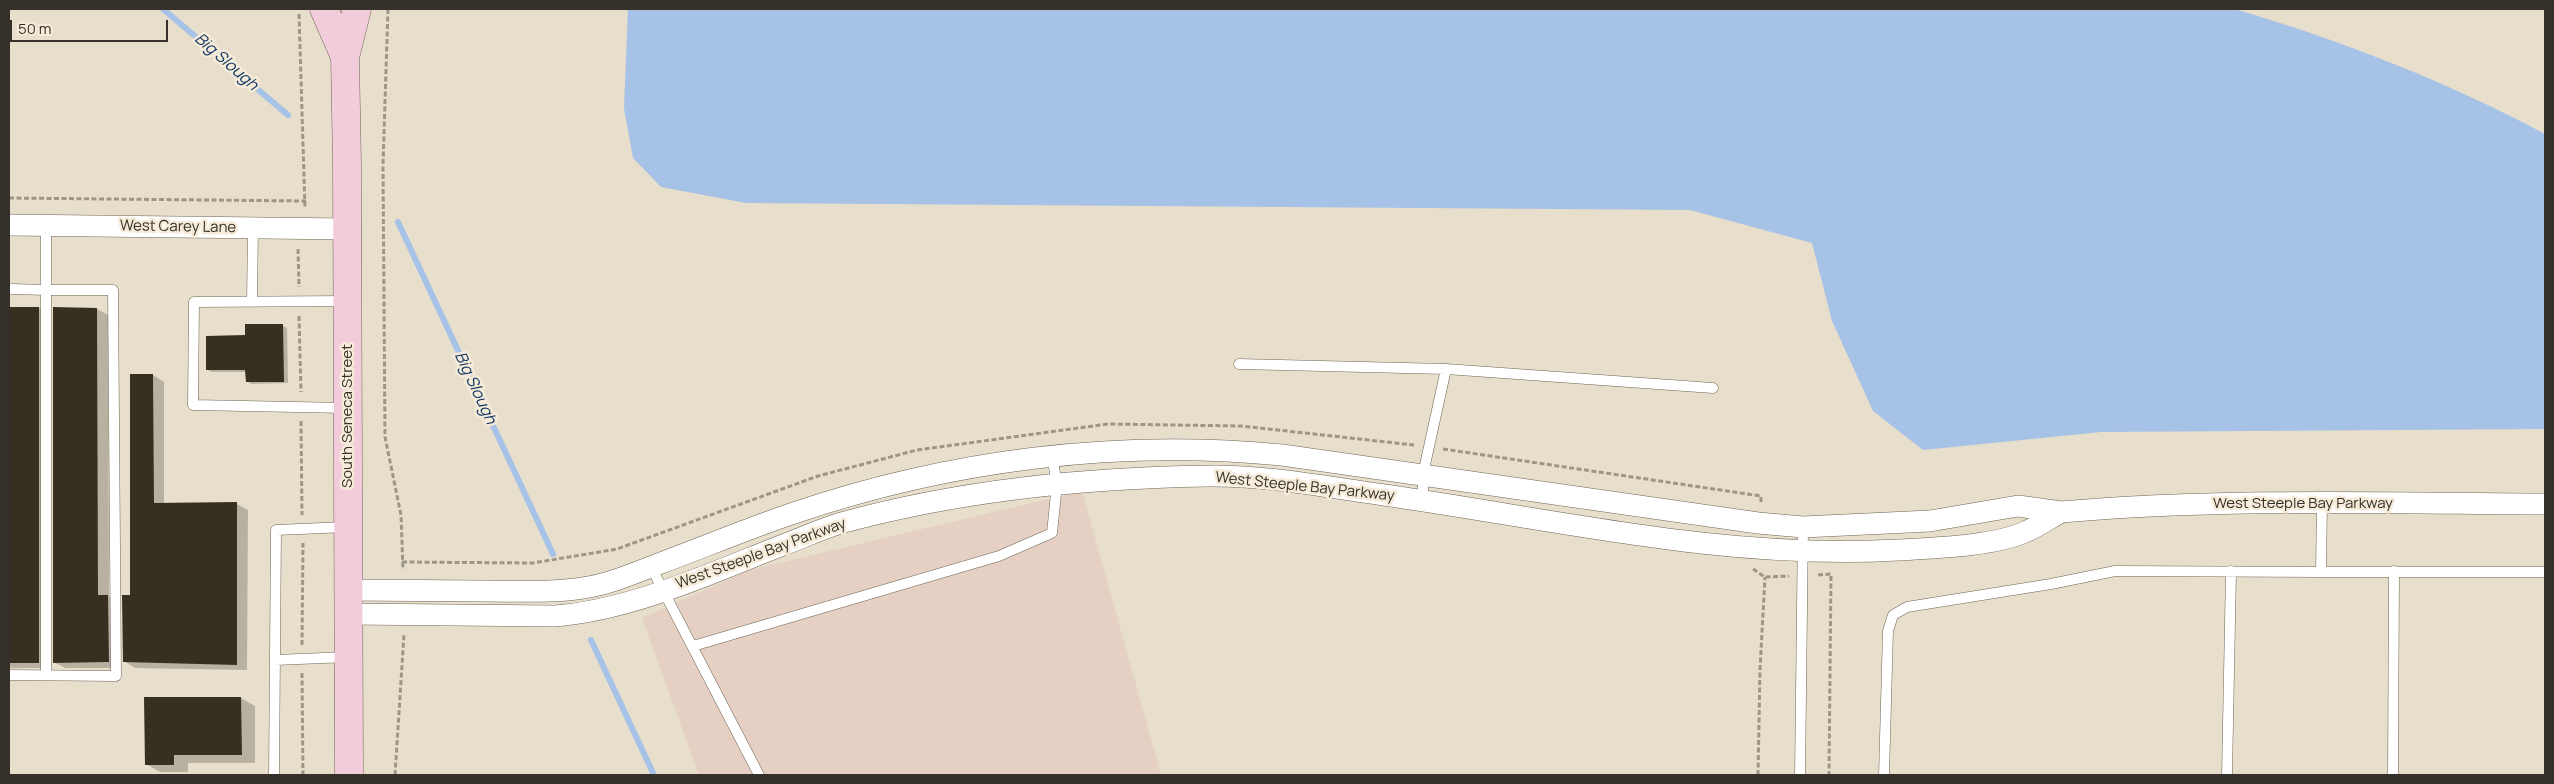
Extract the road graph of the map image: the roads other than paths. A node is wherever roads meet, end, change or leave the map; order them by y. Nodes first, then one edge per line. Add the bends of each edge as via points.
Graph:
1 (324, 9) edge
2 (357, 9) edge
3 (345, 57) junction
4 (9, 225) edge
5 (46, 225) junction
6 (253, 228) junction
7 (348, 229) junction
8 (12, 289) dead end
9 (46, 290) junction
10 (348, 301) junction
11 (252, 302) junction
12 (1239, 364) dead end
13 (1446, 369) junction
14 (1712, 388) dead end
15 (348, 408) junction
16 (1052, 456) junction
17 (1423, 474) junction
18 (1057, 484) junction
19 (1423, 501) junction
20 (2322, 503) junction
21 (2545, 504) edge
22 (2061, 512) junction
23 (348, 527) junction
24 (1803, 527) junction
25 (1803, 552) junction
26 (651, 567) junction
27 (2231, 572) junction
28 (2321, 572) junction
29 (2394, 572) junction
30 (2545, 572) edge
31 (664, 589) junction
32 (348, 602) junction
33 (693, 646) junction
34 (348, 657) junction
35 (275, 660) junction
36 (9, 675) edge
37 (46, 675) junction
38 (274, 775) edge
39 (349, 775) edge
40 (758, 775) edge
41 (1800, 775) edge
42 (1884, 775) edge
43 (2227, 775) edge
44 (2393, 775) edge

1 - 3 street, South Seneca Street
2 - 3 street, South Seneca Street
3 - 7 street, South Seneca Street
4 - 5 street, West Carey Lane
5 - 6 street, West Carey Lane
5 - 9 lane
6 - 7 street, West Carey Lane
6 - 11 lane
7 - 10 street, South Seneca Street
8 - 9 lane
9 - 37 lane
9 - 37 lane via 113,290 116,676
10 - 11 lane
10 - 15 street, South Seneca Street
11 - 15 lane via 194,302 193,405
12 - 13 lane
13 - 14 lane
13 - 17 lane
15 - 23 street, South Seneca Street
16 - 17 street, West Steeple Bay Parkway via 1164,448 1221,449
16 - 18 lane
16 - 26 street, West Steeple Bay Parkway via 891,484 791,514
17 - 19 lane
17 - 24 street, West Steeple Bay Parkway
18 - 19 street, West Steeple Bay Parkway via 1213,476 1302,483
18 - 31 street, West Steeple Bay Parkway via 979,492 838,524
18 - 33 lane via 1052,533 999,556
19 - 25 street, West Steeple Bay Parkway via 1705,544
20 - 21 street, West Steeple Bay Parkway
20 - 22 street, West Steeple Bay Parkway via 2139,505
20 - 28 lane
22 - 24 street, West Steeple Bay Parkway via 2018,506 1930,521
22 - 25 street, West Steeple Bay Parkway via 2025,533 1942,548
23 - 32 street, South Seneca Street
23 - 35 lane via 276,530
24 - 25 lane
25 - 41 lane
26 - 31 lane
26 - 32 street, West Steeple Bay Parkway via 584,588 545,592 403,590
27 - 28 lane
27 - 42 lane via 2115,571 1907,607 1893,615 1888,631
27 - 43 lane
28 - 29 lane
29 - 30 lane
29 - 44 lane
31 - 32 street, West Steeple Bay Parkway via 585,613 555,616
31 - 33 lane
32 - 34 street, South Seneca Street
33 - 40 lane
34 - 35 lane
34 - 39 street, South Seneca Street
35 - 38 lane
36 - 37 lane

